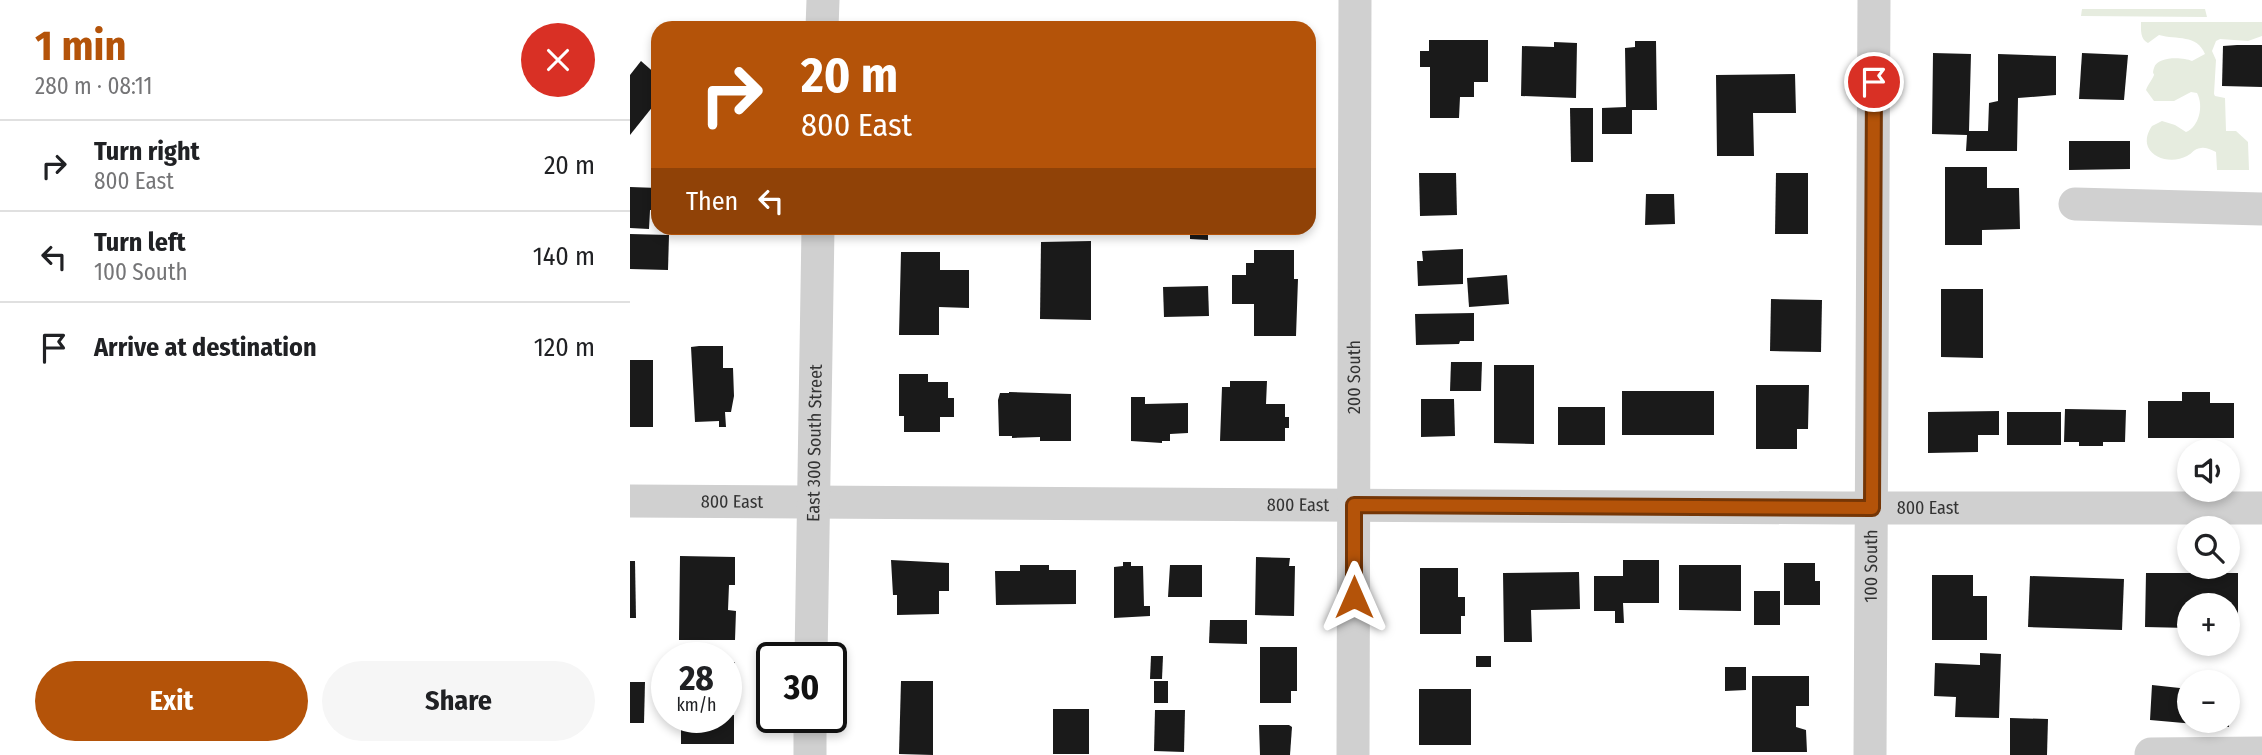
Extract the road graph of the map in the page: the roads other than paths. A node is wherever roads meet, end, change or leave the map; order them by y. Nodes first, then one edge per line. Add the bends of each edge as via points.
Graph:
1 (822, 0) edge
2 (1356, 0) edge
3 (1874, 0) edge
4 (822, 21) edge
5 (2075, 204) dead end
6 (2262, 209) edge
7 (818, 235) edge
8 (630, 500) edge
9 (812, 503) junction
10 (1354, 505) junction
11 (1872, 508) junction
12 (2262, 509) edge
13 (811, 642) edge
14 (810, 733) edge
15 (2262, 753) edge
16 (2151, 754) edge
17 (810, 755) edge
18 (1353, 755) edge
19 (1870, 755) edge

1 - 4 street
2 - 10 street, 200 South
3 - 11 street, 100 South
5 - 6 street
7 - 9 street, East 300 South Street
8 - 9 street, 800 East
9 - 10 street, 800 East
9 - 13 street, East 300 South Street
10 - 11 street, 800 East
10 - 18 street, 200 South
11 - 12 street, 800 East
11 - 19 street, 100 South
14 - 17 street
15 - 16 street

